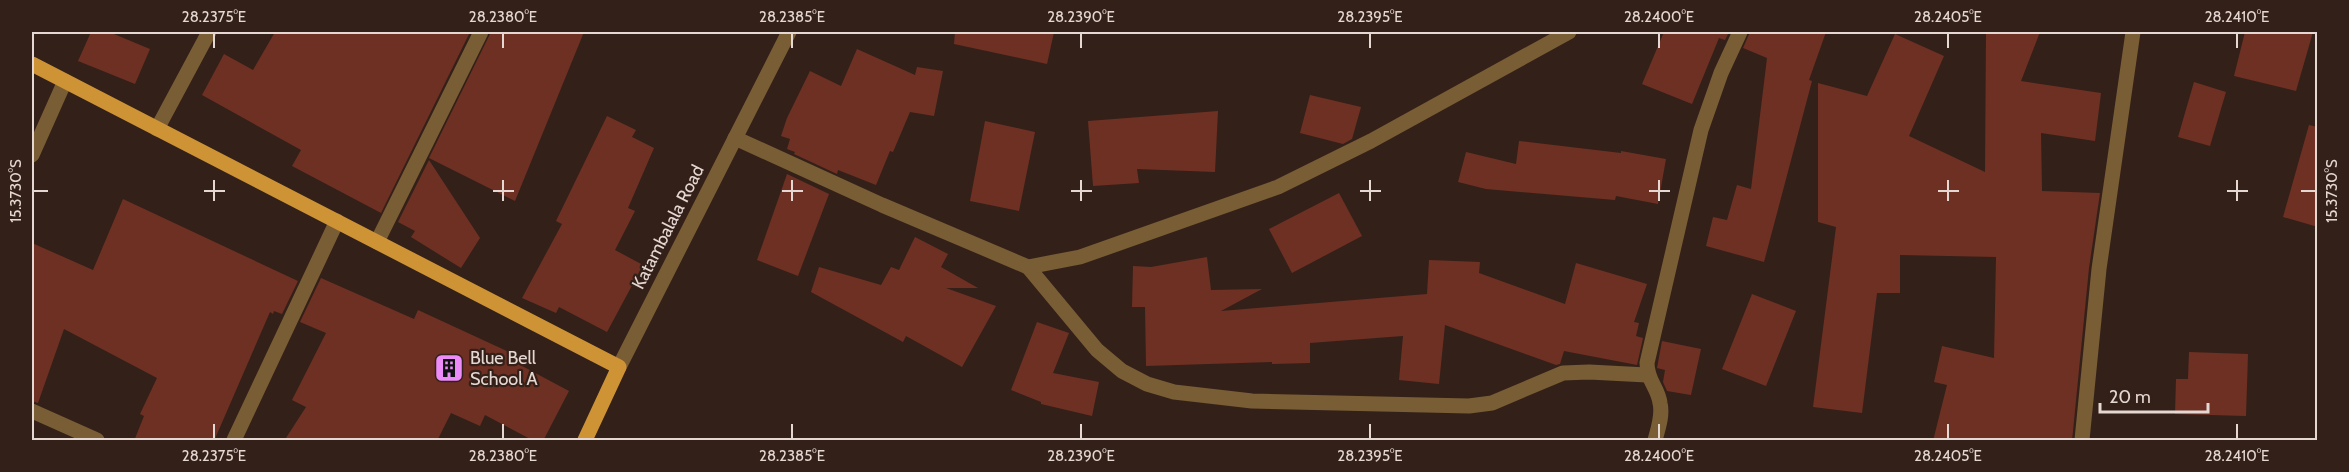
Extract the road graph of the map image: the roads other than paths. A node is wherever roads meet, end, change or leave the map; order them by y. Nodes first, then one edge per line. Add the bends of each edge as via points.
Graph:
1 (209, 32) edge
2 (481, 32) edge
3 (789, 32) edge
4 (1569, 32) edge
5 (1740, 32) edge
6 (2133, 32) edge
7 (32, 64) edge
8 (65, 81) junction
9 (157, 129) junction
10 (735, 138) junction
11 (32, 154) edge
12 (338, 222) junction
13 (377, 242) junction
14 (1028, 267) junction
15 (620, 367) junction
16 (1647, 375) junction
17 (32, 411) edge
18 (97, 441) edge
19 (234, 441) edge
20 (585, 441) edge
21 (1655, 441) edge
22 (2082, 441) edge

1 - 9 street
2 - 13 street
3 - 10 street, Katambalala Road
4 - 14 street via 1371,141 1278,187 1080,257
5 - 16 street via 1717,81 1701,130 1653,331
6 - 22 street via 2099,269
7 - 8 main road
8 - 9 main road
8 - 11 street
9 - 12 main road
10 - 14 street
10 - 15 street, Katambalala Road
12 - 13 main road
12 - 19 street
13 - 15 main road
14 - 16 street via 1105,357 1147,384 1174,392 1252,401 1468,406 1492,403 1563,373
15 - 20 main road, Katambalala Road
16 - 21 street via 1660,403
17 - 18 street

